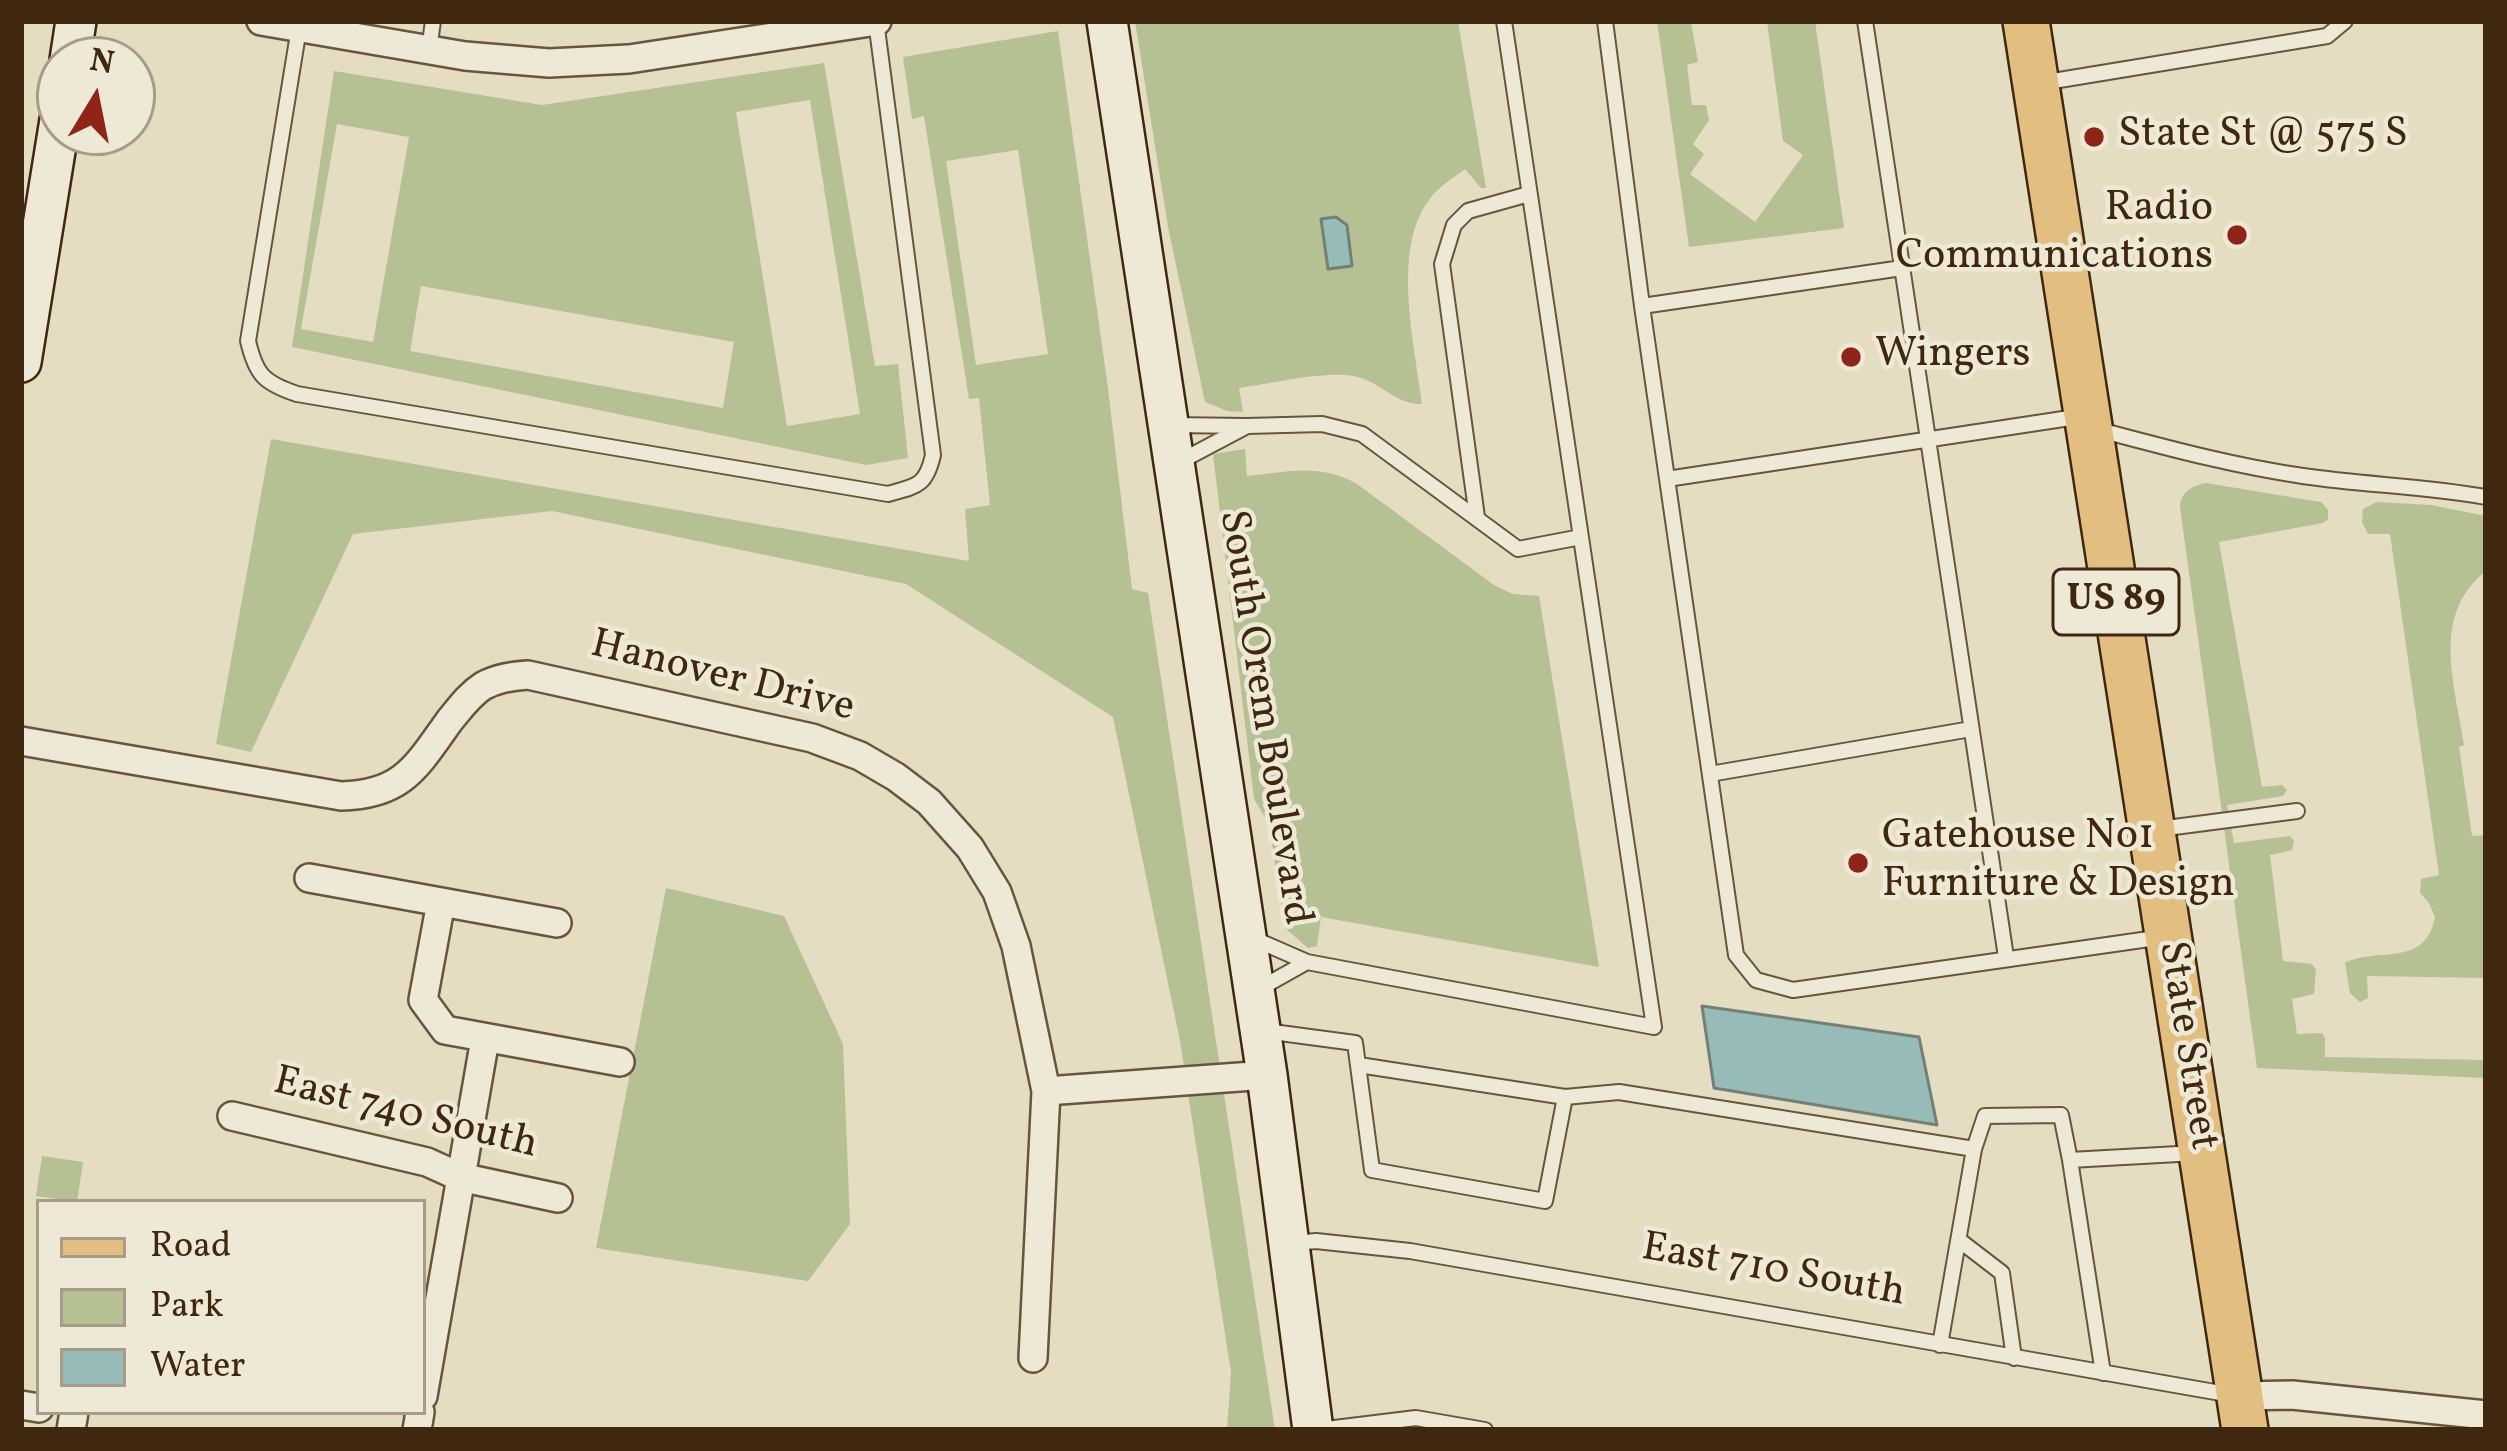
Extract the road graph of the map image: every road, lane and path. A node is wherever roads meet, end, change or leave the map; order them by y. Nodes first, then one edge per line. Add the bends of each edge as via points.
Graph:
1 (261, 21) edge
2 (434, 21) edge
3 (877, 21) edge
4 (1107, 21) edge
5 (1504, 21) edge
6 (1605, 21) edge
7 (1865, 21) edge
8 (2026, 21) edge
9 (2345, 21) edge
10 (299, 28) junction
11 (429, 50) junction
12 (2036, 84) junction
13 (54, 156) edge
14 (1529, 194) junction
15 (1902, 268) junction
16 (1642, 306) junction
17 (21, 362) edge
18 (2088, 422) junction
19 (1168, 425) junction
20 (1247, 427) junction
21 (1928, 440) junction
22 (1174, 465) junction
23 (1667, 479) junction
24 (2486, 497) edge
25 (1478, 517) junction
26 (1581, 537) junction
27 (1971, 729) junction
28 (21, 741) edge
29 (1710, 773) junction
30 (2297, 811) dead end
31 (2151, 830) junction
32 (309, 878) dead end
33 (441, 902) junction
34 (557, 923) dead end
35 (1246, 936) junction
36 (2168, 936) junction
37 (2006, 957) junction
38 (1307, 962) junction
39 (1257, 1011) junction
40 (485, 1039) junction
41 (620, 1062) dead end
42 (1359, 1065) junction
43 (1268, 1075) junction
44 (1046, 1091) junction
45 (1564, 1097) junction
46 (232, 1116) dead end
47 (1974, 1149) junction
48 (2201, 1152) junction
49 (2070, 1160) junction
50 (460, 1177) junction
51 (558, 1198) dead end
52 (1959, 1240) junction
53 (1290, 1244) junction
54 (1940, 1345) junction
55 (1033, 1358) dead end
56 (2014, 1358) junction
57 (2103, 1373) junction
58 (426, 1378) edge
59 (2242, 1413) edge
60 (2486, 1415) edge
61 (1313, 1430) edge
62 (1485, 1430) edge

1 - 10 street
2 - 11 lane
3 - 10 lane via 934,455 922,483 888,494 297,394 262,376 248,341
3 - 11 street via 629,59 549,63
4 - 19 street, South Orem Boulevard
5 - 14 lane
6 - 16 lane
7 - 15 lane
8 - 12 main road, State Street / US 89
9 - 12 lane via 2326,36
10 - 11 street
12 - 18 main road, State Street / US 89
13 - 17 street
14 - 25 lane via 1468,211 1454,225 1442,264
14 - 26 lane
15 - 16 lane
15 - 21 lane
16 - 23 lane
18 - 21 lane
18 - 24 lane via 2186,453 2302,476
18 - 31 main road, State Street / US 89
19 - 20 lane
19 - 22 street, South Orem Boulevard
20 - 22 lane
20 - 25 lane via 1322,424 1362,434
21 - 23 lane
21 - 27 lane
22 - 35 street, South Orem Boulevard
23 - 29 lane
25 - 26 lane via 1518,549
26 - 38 lane via 1654,1027
27 - 29 lane
27 - 37 lane
28 - 44 street, Hanover Drive via 365,796 405,777 466,699 506,677 528,675 812,737 896,777 970,848 1016,946
29 - 37 lane via 1736,955 1756,980 1793,990
30 - 31 lane
31 - 36 main road, State Street / US 89
32 - 33 street
33 - 34 street
33 - 40 street via 423,1000 445,1030
35 - 38 lane
35 - 39 street, South Orem Boulevard
36 - 37 lane
36 - 48 main road, State Street / US 89
38 - 39 lane
39 - 42 lane via 1355,1043
39 - 43 street, South Orem Boulevard
40 - 41 street
40 - 50 street
42 - 45 lane
42 - 45 lane via 1372,1170 1545,1201
43 - 44 street
43 - 53 street, South Orem Boulevard
44 - 55 street, Hanover Drive
45 - 47 lane via 1619,1092
46 - 50 street, East 740 South
47 - 49 lane via 1985,1116 2061,1115
47 - 52 lane
48 - 49 lane
48 - 59 main road, State Street / US 89
49 - 57 lane
50 - 51 street, East 740 South
50 - 58 street
52 - 54 lane
52 - 56 lane via 2002,1274
53 - 54 lane, East 710 South via 1410,1251
53 - 61 street, South Orem Boulevard
54 - 56 lane, East 710 South
56 - 57 lane, East 710 South
57 - 59 lane, East 710 South
59 - 60 street via 2292,1395
61 - 62 lane via 1416,1418

